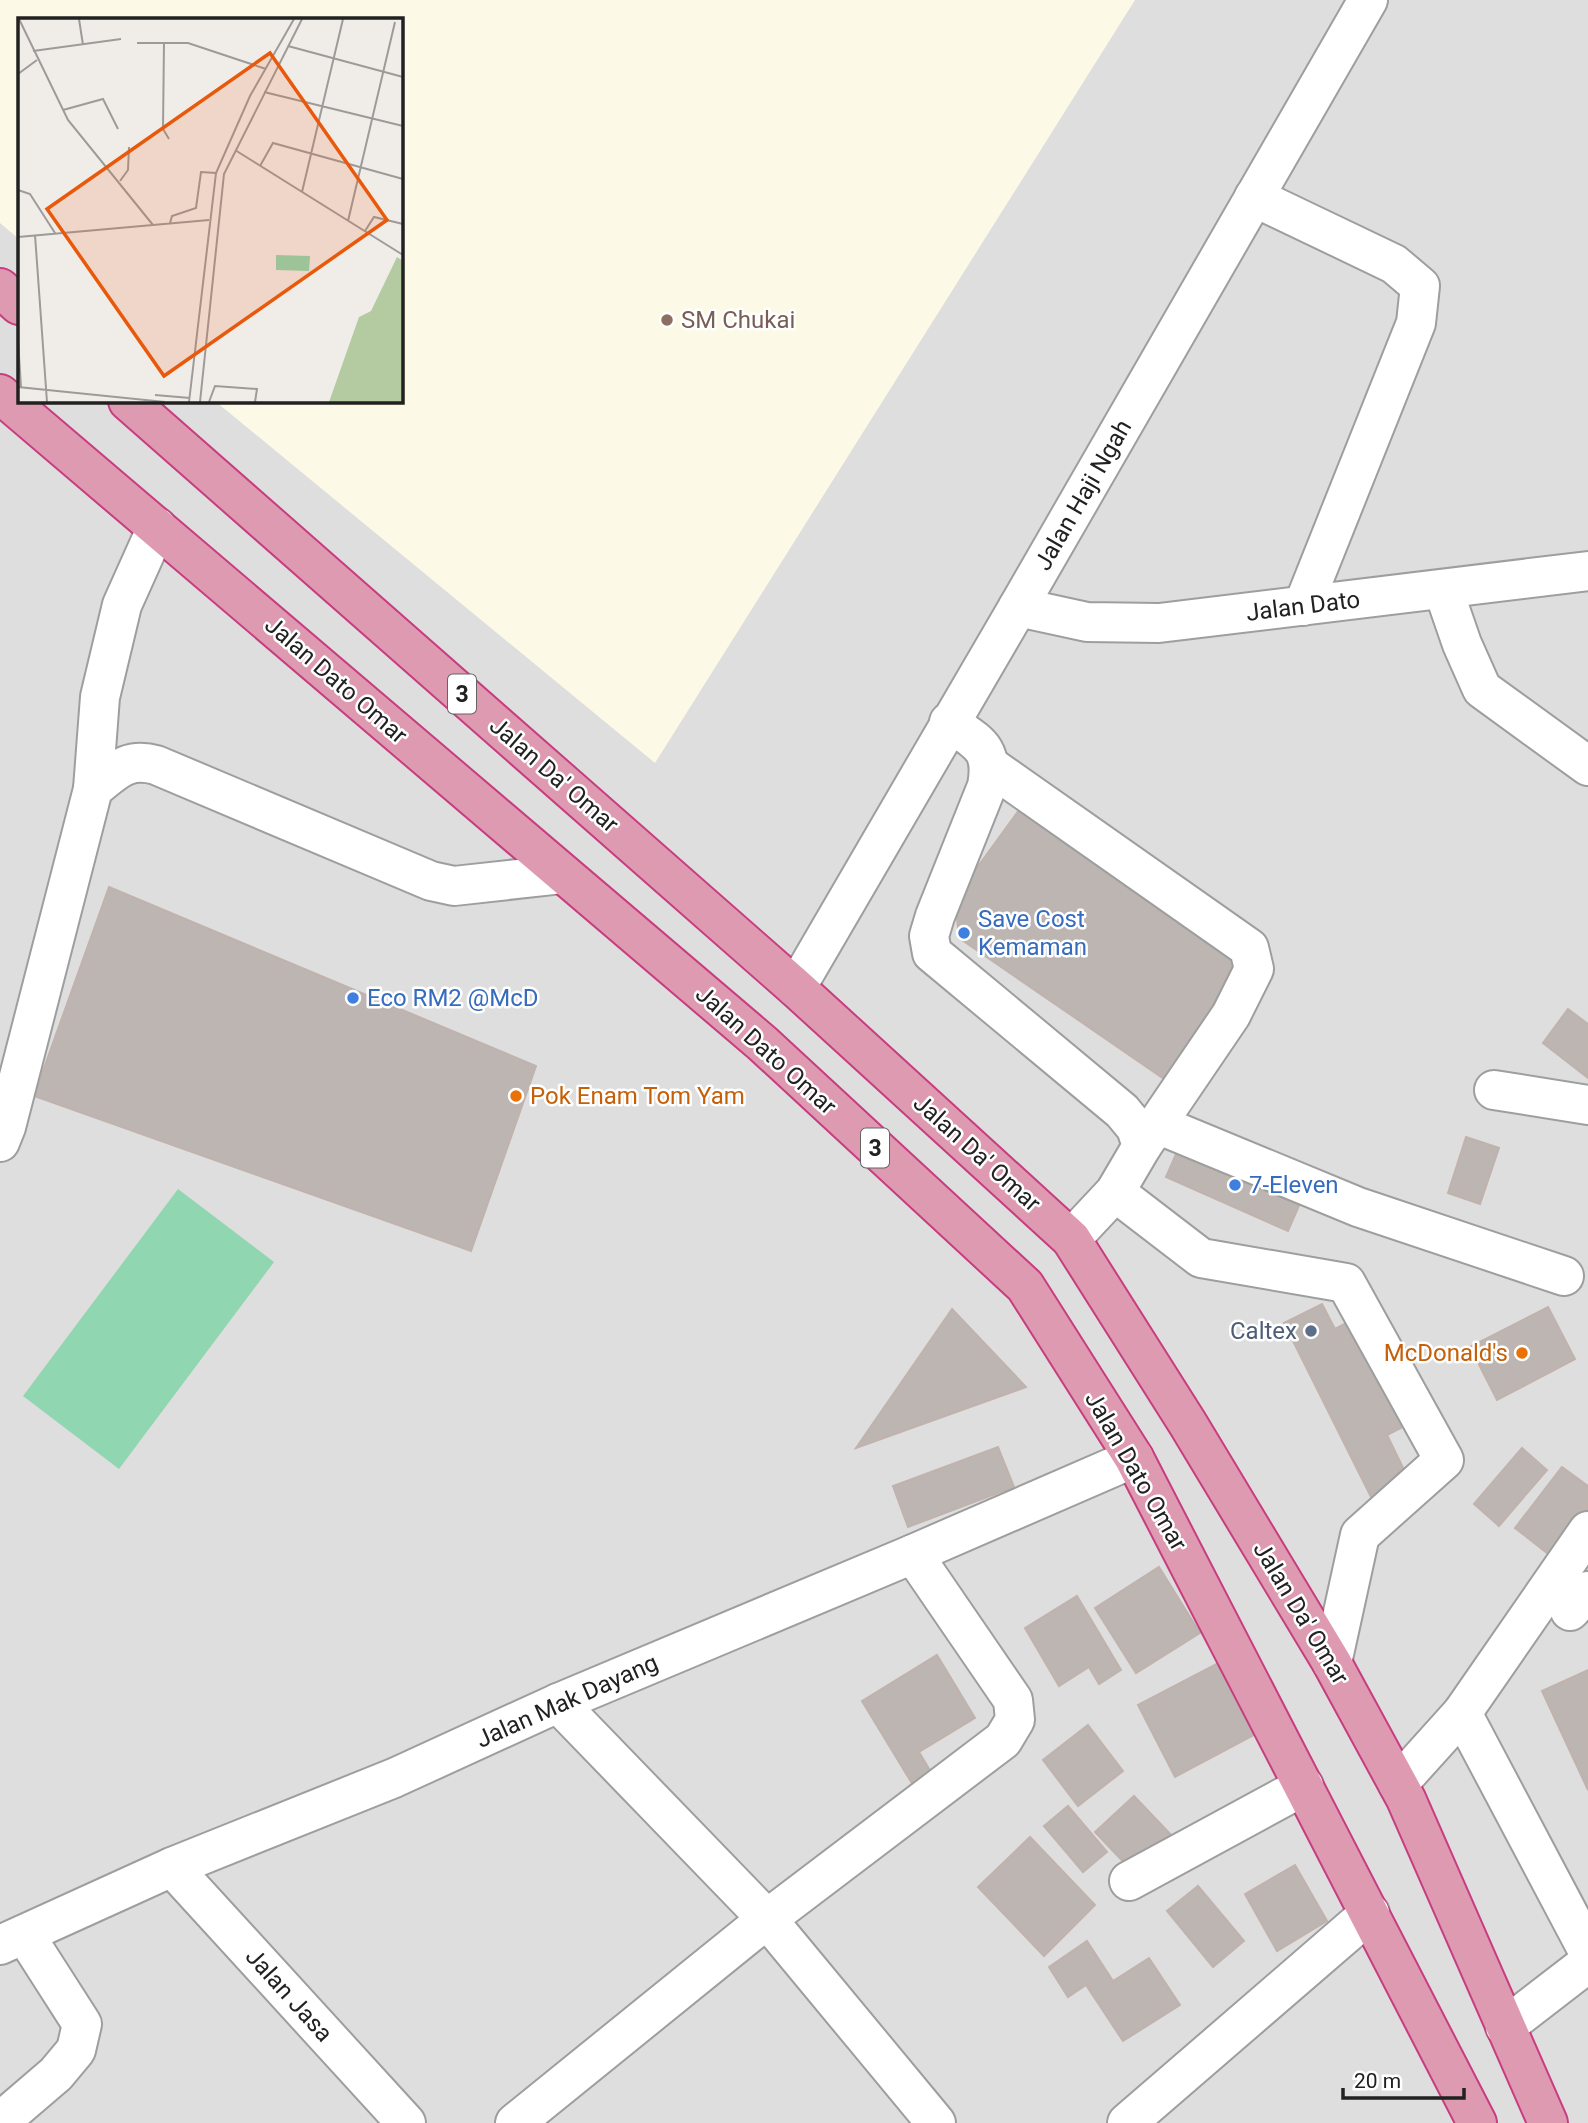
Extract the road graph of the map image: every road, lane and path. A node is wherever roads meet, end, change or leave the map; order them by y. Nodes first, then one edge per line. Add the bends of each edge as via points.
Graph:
1 (1368, 0) edge
2 (1254, 197) junction
3 (0, 288) edge
4 (18, 304) edge
5 (0, 378) edge
6 (129, 402) edge
7 (11, 403) edge
8 (157, 527) junction
9 (1588, 571) edge
10 (1443, 589) junction
11 (1303, 606) junction
12 (1018, 607) junction
13 (950, 722) junction
14 (990, 766) junction
15 (1588, 766) edge
16 (93, 789) junction
17 (562, 874) junction
18 (796, 988) junction
19 (1493, 1090) dead end
20 (1588, 1105) edge
21 (1150, 1135) junction
22 (0, 1142) edge
23 (1115, 1192) junction
24 (1071, 1240) junction
25 (1564, 1276) dead end
26 (1134, 1458) junction
27 (1588, 1531) edge
28 (914, 1554) junction
29 (1332, 1663) junction
30 (558, 1703) junction
31 (1462, 1713) junction
32 (1398, 1784) junction
33 (1304, 1786) junction
34 (172, 1867) junction
35 (1129, 1881) dead end
36 (1370, 1913) junction
37 (767, 1919) junction
38 (12, 1940) edge
39 (1588, 1951) edge
40 (1588, 1963) edge
41 (1505, 2027) junction
42 (0, 2122) edge
43 (406, 2123) edge
44 (515, 2123) edge
45 (936, 2123) edge
46 (1127, 2123) edge
47 (1477, 2123) edge
48 (1548, 2123) edge

1 - 2 street, Jalan Haji Ngah
2 - 11 street via 1394,264 1420,286 1416,323
2 - 12 street, Jalan Haji Ngah
3 - 4 highway
5 - 7 highway, Jalan Dato Omar
6 - 18 highway, Jalan Da' Omar / 3
7 - 8 highway, Jalan Dato Omar / 3
8 - 16 street via 122,605 100,697
8 - 17 highway, Jalan Dato Omar / 3
9 - 10 street, Jalan Dato
10 - 11 street, Jalan Dato
10 - 15 street via 1482,689
11 - 12 street, Jalan Dato via 1159,623 1087,622
12 - 13 street, Jalan Haji Ngah
13 - 14 street via 985,748
13 - 18 street, Jalan Haji Ngah
14 - 21 street via 987,786 934,916 929,936 932,953 1122,1111 1136,1128
14 - 21 street via 1248,948 1254,969 1231,1015
16 - 17 street via 121,767 140,761 431,881 454,886
16 - 22 street
17 - 26 highway, Jalan Dato Omar / 3 via 762,1044 1026,1286
18 - 24 highway, Jalan Da' Omar / 3
19 - 20 street
21 - 23 street
21 - 25 street
23 - 24 street
23 - 29 street via 1201,1258 1346,1283 1444,1460 1360,1535
24 - 29 highway, Jalan Da' Omar / 3
26 - 28 street, Jalan Mak Dayang
26 - 33 highway, Jalan Dato Omar / 3
27 - 31 street
28 - 30 street, Jalan Mak Dayang
28 - 37 street via 1013,1700 1014,1720 1003,1740
29 - 32 highway, Jalan Da' Omar / 3
30 - 34 street, Jalan Mak Dayang via 394,1778
30 - 37 street
31 - 32 street
31 - 39 street
32 - 41 highway, Jalan Da' Omar / 3
33 - 35 street
33 - 36 highway, Jalan Dato Omar / 3
34 - 38 street, Jalan Mak Dayang
34 - 43 street, Jalan Jasa
36 - 46 street
36 - 47 highway, Jalan Dato Omar / 3
37 - 44 street
37 - 45 street
38 - 42 street via 82,2024 76,2050 56,2074
40 - 41 street
41 - 48 highway, Jalan Da' Omar / 3

